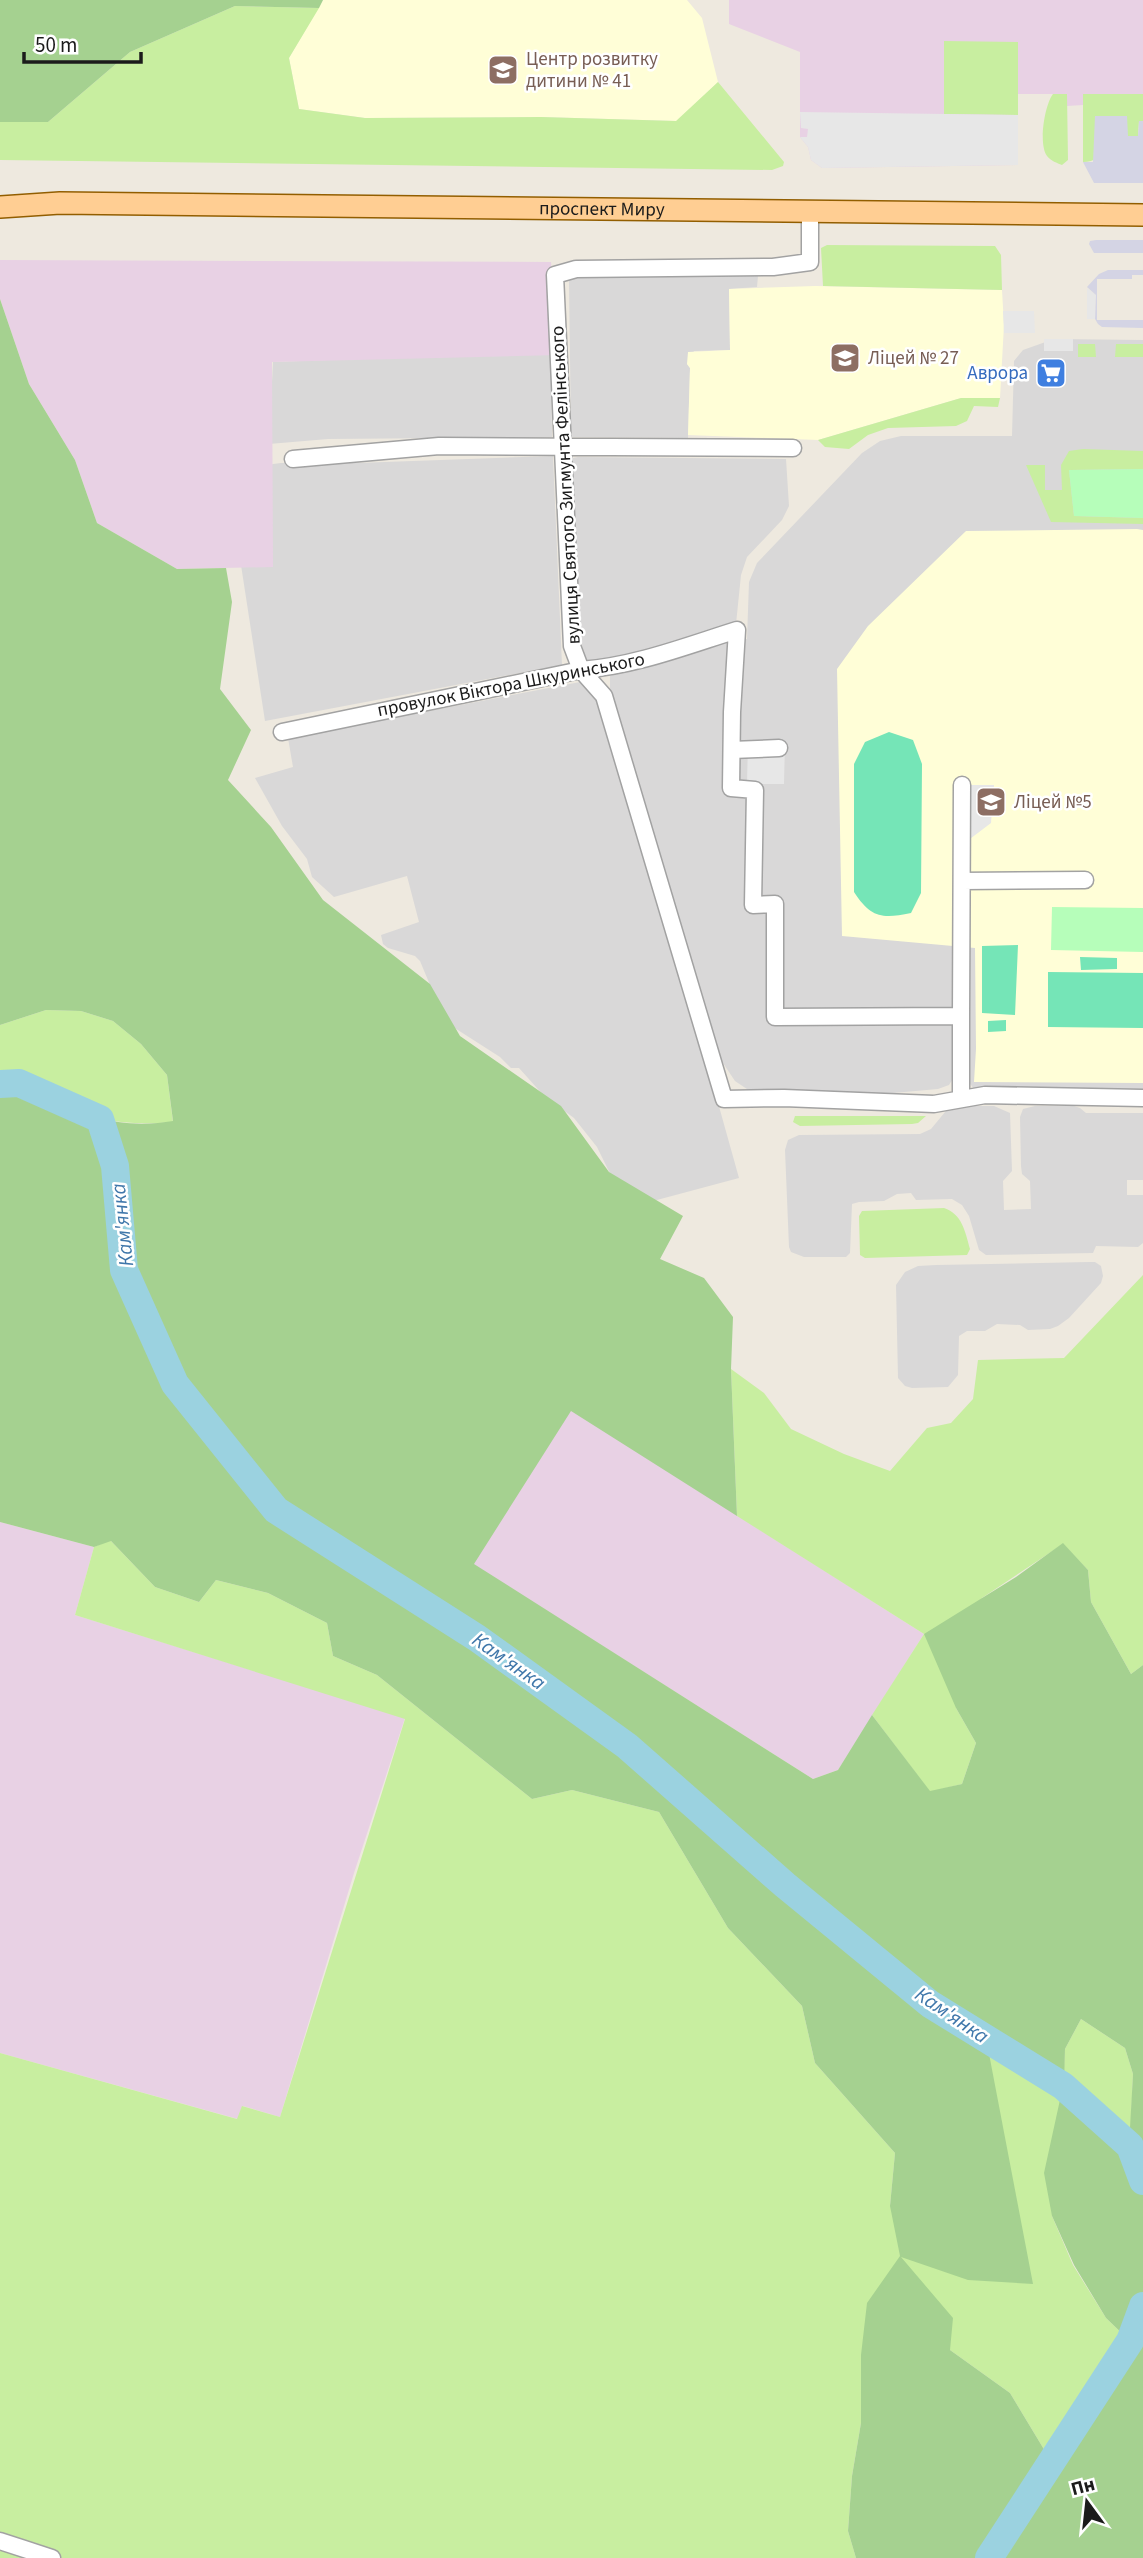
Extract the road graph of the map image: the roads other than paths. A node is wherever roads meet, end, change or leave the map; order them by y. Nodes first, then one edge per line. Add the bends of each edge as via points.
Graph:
1 (0, 194) edge
2 (60, 203) junction
3 (0, 207) edge
4 (810, 213) junction
5 (1143, 215) edge
6 (564, 447) junction
7 (793, 448) dead end
8 (293, 459) dead end
9 (581, 670) junction
10 (282, 732) dead end
11 (779, 748) dead end
12 (732, 750) junction
13 (962, 785) dead end
14 (1085, 880) dead end
15 (962, 881) junction
16 (961, 1016) junction
17 (961, 1098) junction
18 (1143, 1098) edge
19 (0, 2541) edge
20 (52, 2558) edge

1 - 2 main road, проспект Миру
2 - 3 main road, проспект Миру
2 - 4 main road, проспект Миру
4 - 5 main road, проспект Миру
4 - 6 street, вулиця Святого Зигмунта Фелінського via 810,262 773,267 576,269 555,275
6 - 7 street
6 - 8 street via 439,446
6 - 9 street, вулиця Святого Зигмунта Фелінського via 572,646
9 - 10 street, провулок Віктора Шкуринського
9 - 12 street, провулок Віктора Шкуринського via 652,657 737,630
9 - 17 street, вулиця Святого Зигмунта Фелінського via 604,696 724,1099 934,1104
11 - 12 street
12 - 16 street via 731,788 755,790 753,905 775,904 775,1017
13 - 15 street
14 - 15 street
15 - 16 street
16 - 17 street
17 - 18 street
19 - 20 street

